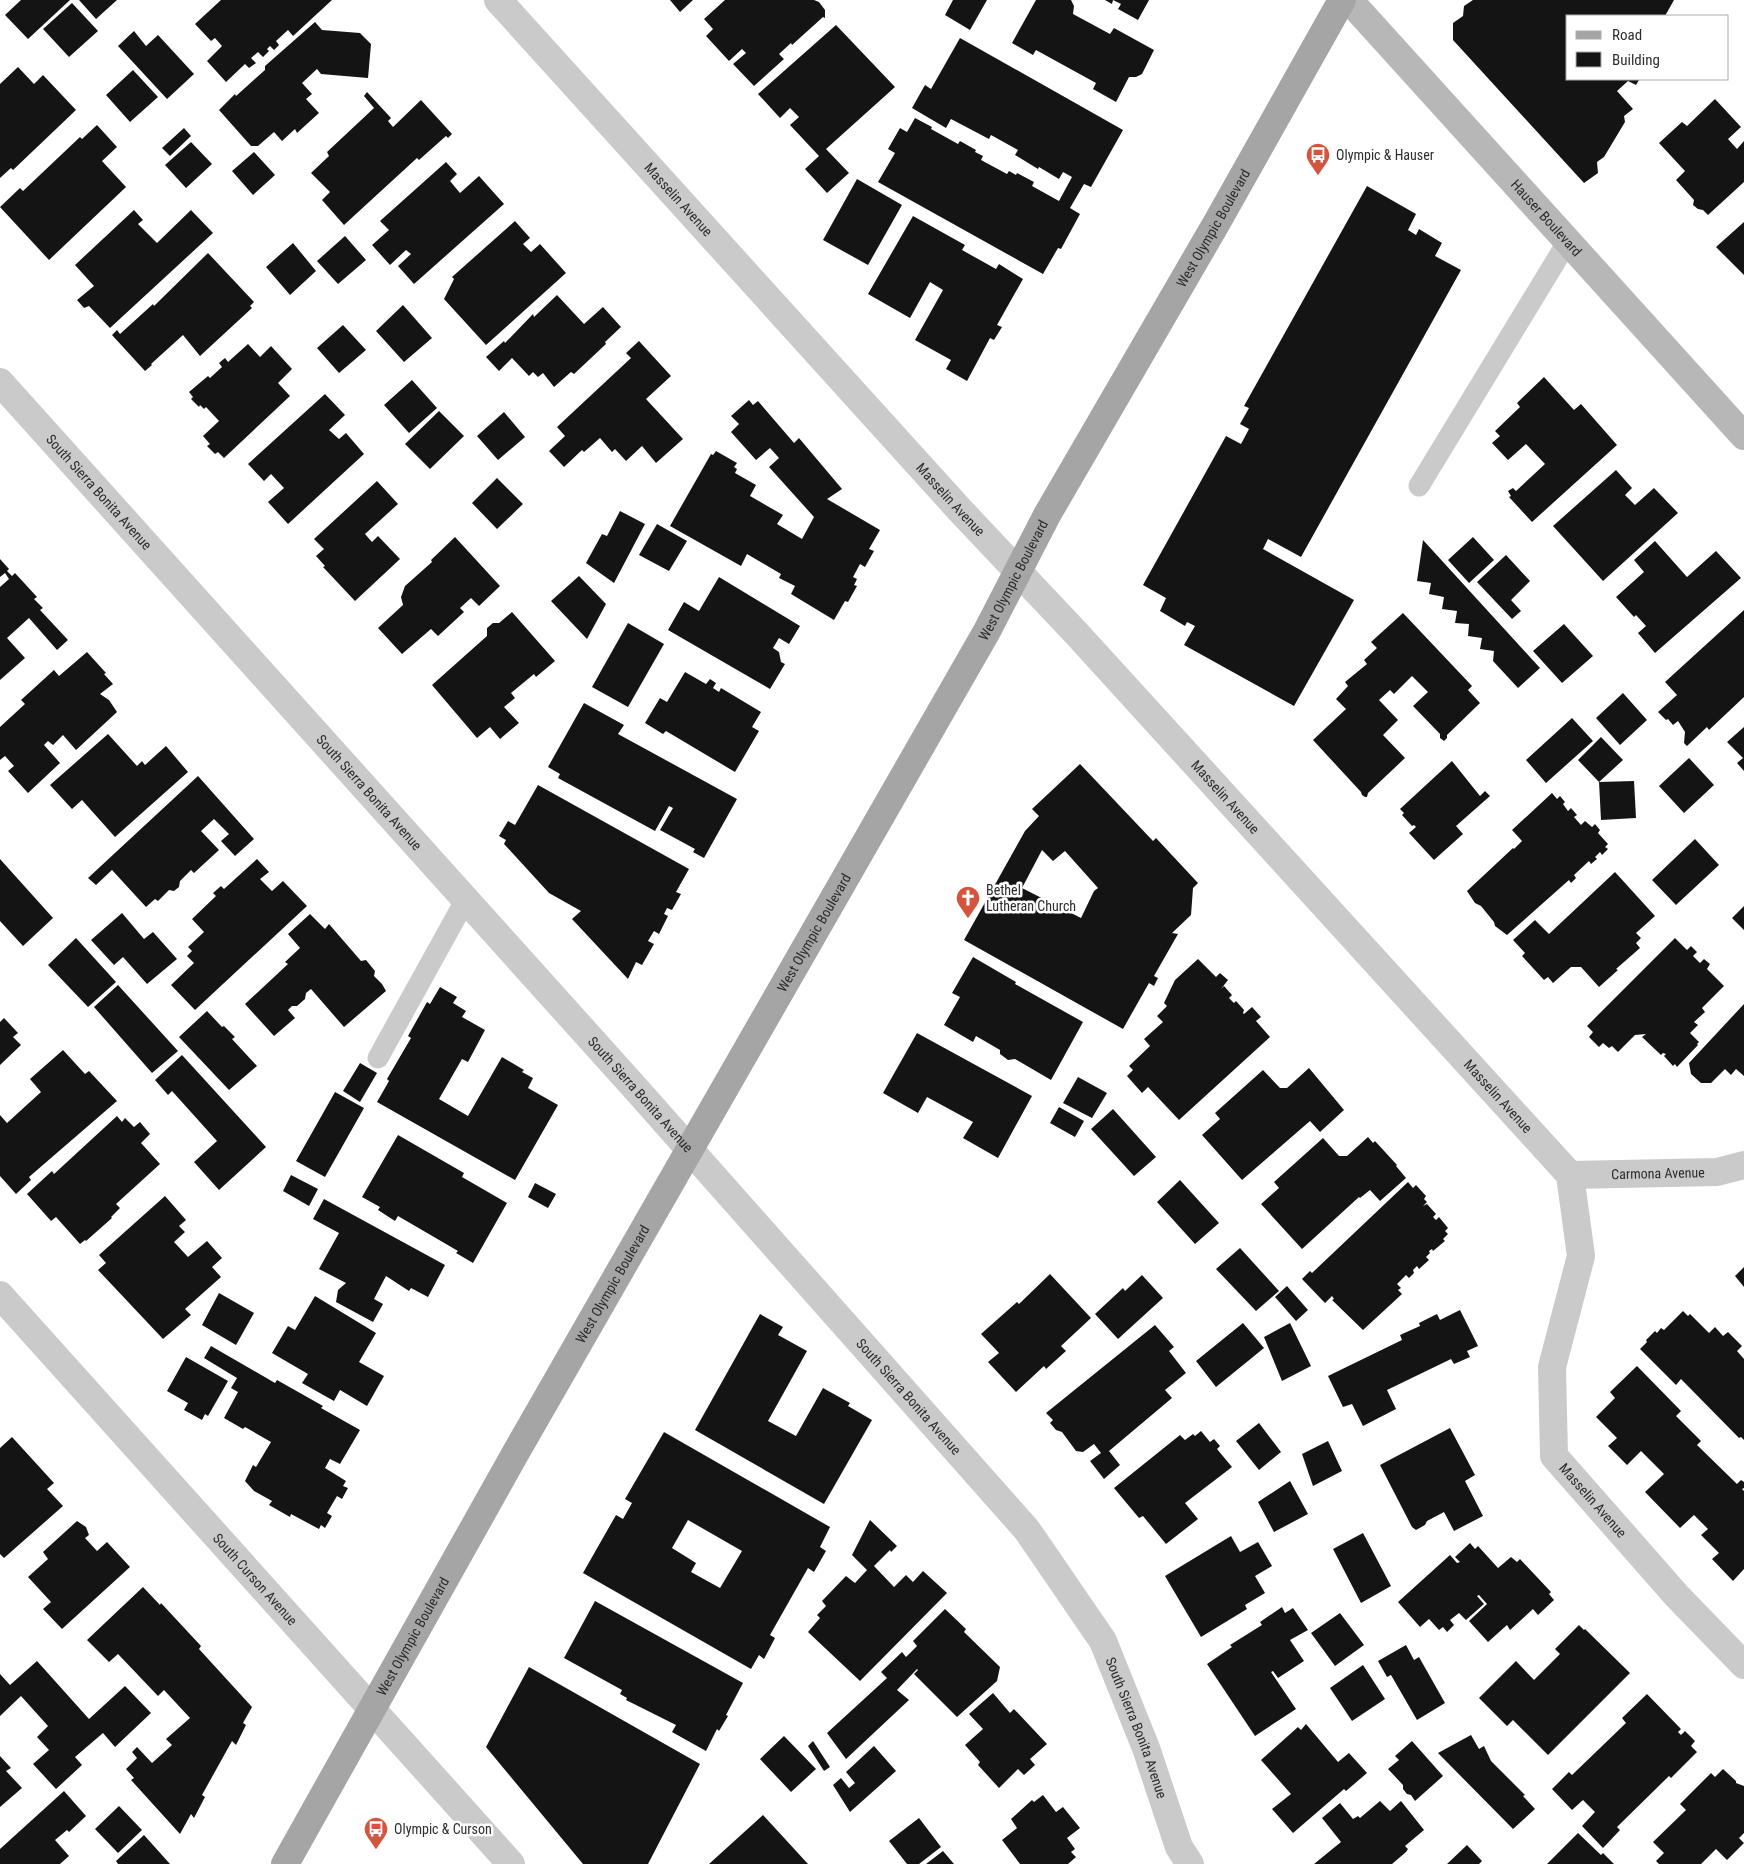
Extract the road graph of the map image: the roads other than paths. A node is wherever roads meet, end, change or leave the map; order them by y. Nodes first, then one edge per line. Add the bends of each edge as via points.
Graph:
1 (498, 0) edge
2 (1342, 0) edge
3 (1349, 0) edge
4 (1568, 241) junction
5 (0, 382) edge
6 (1744, 436) edge
7 (1419, 486) dead end
8 (1017, 569) junction
9 (466, 899) junction
10 (378, 1058) dead end
11 (690, 1149) junction
12 (1744, 1165) edge
13 (1570, 1175) junction
14 (0, 1295) edge
15 (1744, 1666) edge
16 (372, 1708) junction
17 (285, 1864) edge
18 (511, 1864) edge
19 (1190, 1864) edge

1 - 8 street, Masselin Avenue
2 - 8 main road, West Olympic Boulevard
3 - 4 street, Hauser Boulevard
4 - 6 street, Hauser Boulevard
4 - 7 lane
5 - 9 street, South Sierra Bonita Avenue
8 - 11 main road, West Olympic Boulevard via 987,631
8 - 13 street, Masselin Avenue
9 - 10 lane
9 - 11 street, South Sierra Bonita Avenue
11 - 16 main road, West Olympic Boulevard
11 - 19 street, South Sierra Bonita Avenue via 1027,1530 1103,1641 1146,1748 1179,1847
12 - 13 street, Carmona Avenue via 1717,1172
13 - 15 street, Masselin Avenue via 1581,1256 1552,1366 1554,1456 1676,1596
14 - 16 street, South Curson Avenue
16 - 17 main road, West Olympic Boulevard
16 - 18 street, South Curson Avenue

